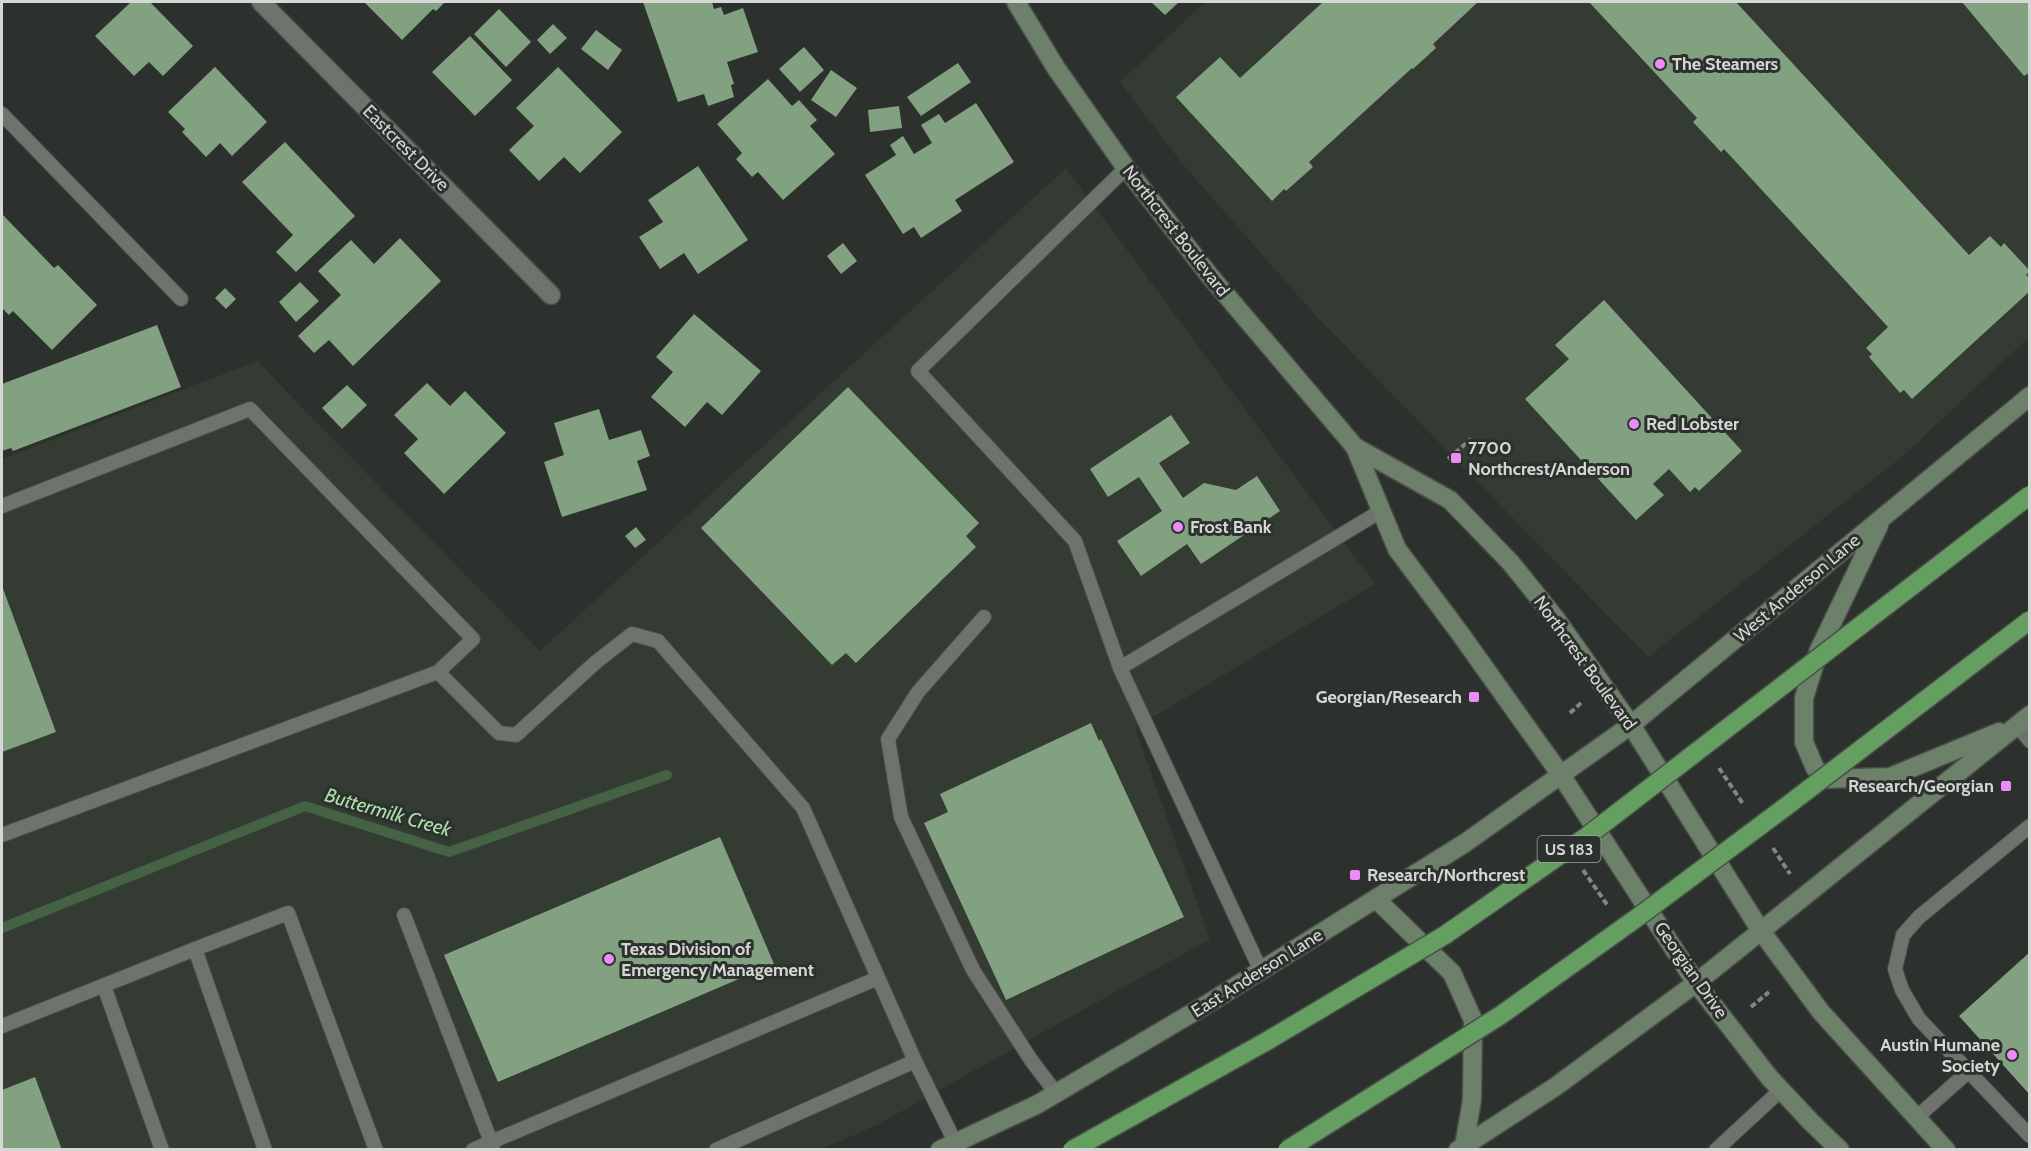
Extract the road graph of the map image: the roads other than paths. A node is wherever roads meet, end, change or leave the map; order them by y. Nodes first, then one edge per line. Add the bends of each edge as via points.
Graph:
1 (261, 2) edge
2 (1016, 2) edge
3 (2, 114) edge
4 (1126, 168) junction
5 (551, 295) dead end
6 (181, 299) dead end
7 (2030, 396) edge
8 (1355, 447) junction
9 (2030, 495) edge
10 (2, 506) edge
11 (1382, 511) junction
12 (1882, 518) junction
13 (984, 617) dead end
14 (2030, 620) edge
15 (1120, 668) junction
16 (438, 672) junction
17 (2023, 720) edge
18 (1631, 725) junction
19 (2030, 741) edge
20 (1561, 775) junction
21 (2030, 826) edge
22 (2, 835) edge
23 (1376, 899) junction
24 (404, 915) dead end
25 (1761, 931) junction
26 (195, 949) junction
27 (1261, 971) junction
28 (878, 978) junction
29 (1696, 983) junction
30 (104, 986) junction
31 (2, 1026) edge
32 (915, 1060) junction
33 (1969, 1071) junction
34 (1781, 1089) junction
35 (1056, 1093) junction
36 (1917, 1118) junction
37 (2030, 1136) edge
38 (492, 1146) edge
39 (947, 1146) edge
40 (1461, 1148) edge
41 (162, 1149) edge
42 (265, 1149) edge
43 (376, 1149) edge
44 (473, 1149) edge
45 (716, 1149) edge
46 (1072, 1149) edge
47 (1287, 1149) edge
48 (1716, 1149) edge
49 (1840, 1149) edge
50 (1946, 1149) edge

1 - 5 street, Eastcrest Drive
2 - 4 main road, Northcrest Boulevard via 1056,68
3 - 6 lane
4 - 8 main road, Northcrest Boulevard via 1210,276
4 - 15 lane via 918,371 1075,541
7 - 12 main road, West Anderson Lane
8 - 11 main road, Northcrest Boulevard
8 - 18 main road, Northcrest Boulevard via 1450,500 1511,563
9 - 46 highway, US 183, bridge via 1586,837 1454,928 1267,1041
10 - 16 lane via 250,409 473,639
11 - 15 lane
11 - 20 main road, Northcrest Boulevard via 1397,549
12 - 17 main road via 1819,650 1804,698 1804,742 1815,768 1826,779 1890,777
12 - 18 main road, West Anderson Lane
13 - 35 lane via 918,692 888,739 901,817 973,970
14 - 47 highway, bridge via 1788,805 1501,1015
15 - 27 lane
16 - 22 lane
16 - 28 lane via 499,734 516,735 632,634 658,641 803,808
17 - 19 lane
17 - 25 main road
18 - 20 main road, West Anderson Lane
18 - 25 main road, Northcrest Boulevard
20 - 23 main road, East Anderson Lane via 1465,843
20 - 29 main road, Georgian Drive
21 - 33 lane via 1919,917 1903,935 1899,947 1895,969 1902,990 1919,1019
23 - 27 main road, East Anderson Lane
23 - 40 main road via 1452,973 1473,1020 1472,1100
24 - 38 lane
25 - 29 main road
25 - 36 main road via 1821,1012
26 - 30 lane
26 - 42 lane
26 - 43 lane via 288,913
27 - 35 main road, East Anderson Lane
28 - 32 lane
28 - 38 lane
29 - 34 main road, Georgian Drive
29 - 40 main road via 1555,1087
30 - 31 lane
30 - 41 lane
32 - 39 lane
32 - 45 lane
33 - 36 lane
33 - 37 lane
34 - 48 lane
34 - 49 main road, Georgian Drive
35 - 39 main road, East Anderson Lane
36 - 50 main road
38 - 44 lane

